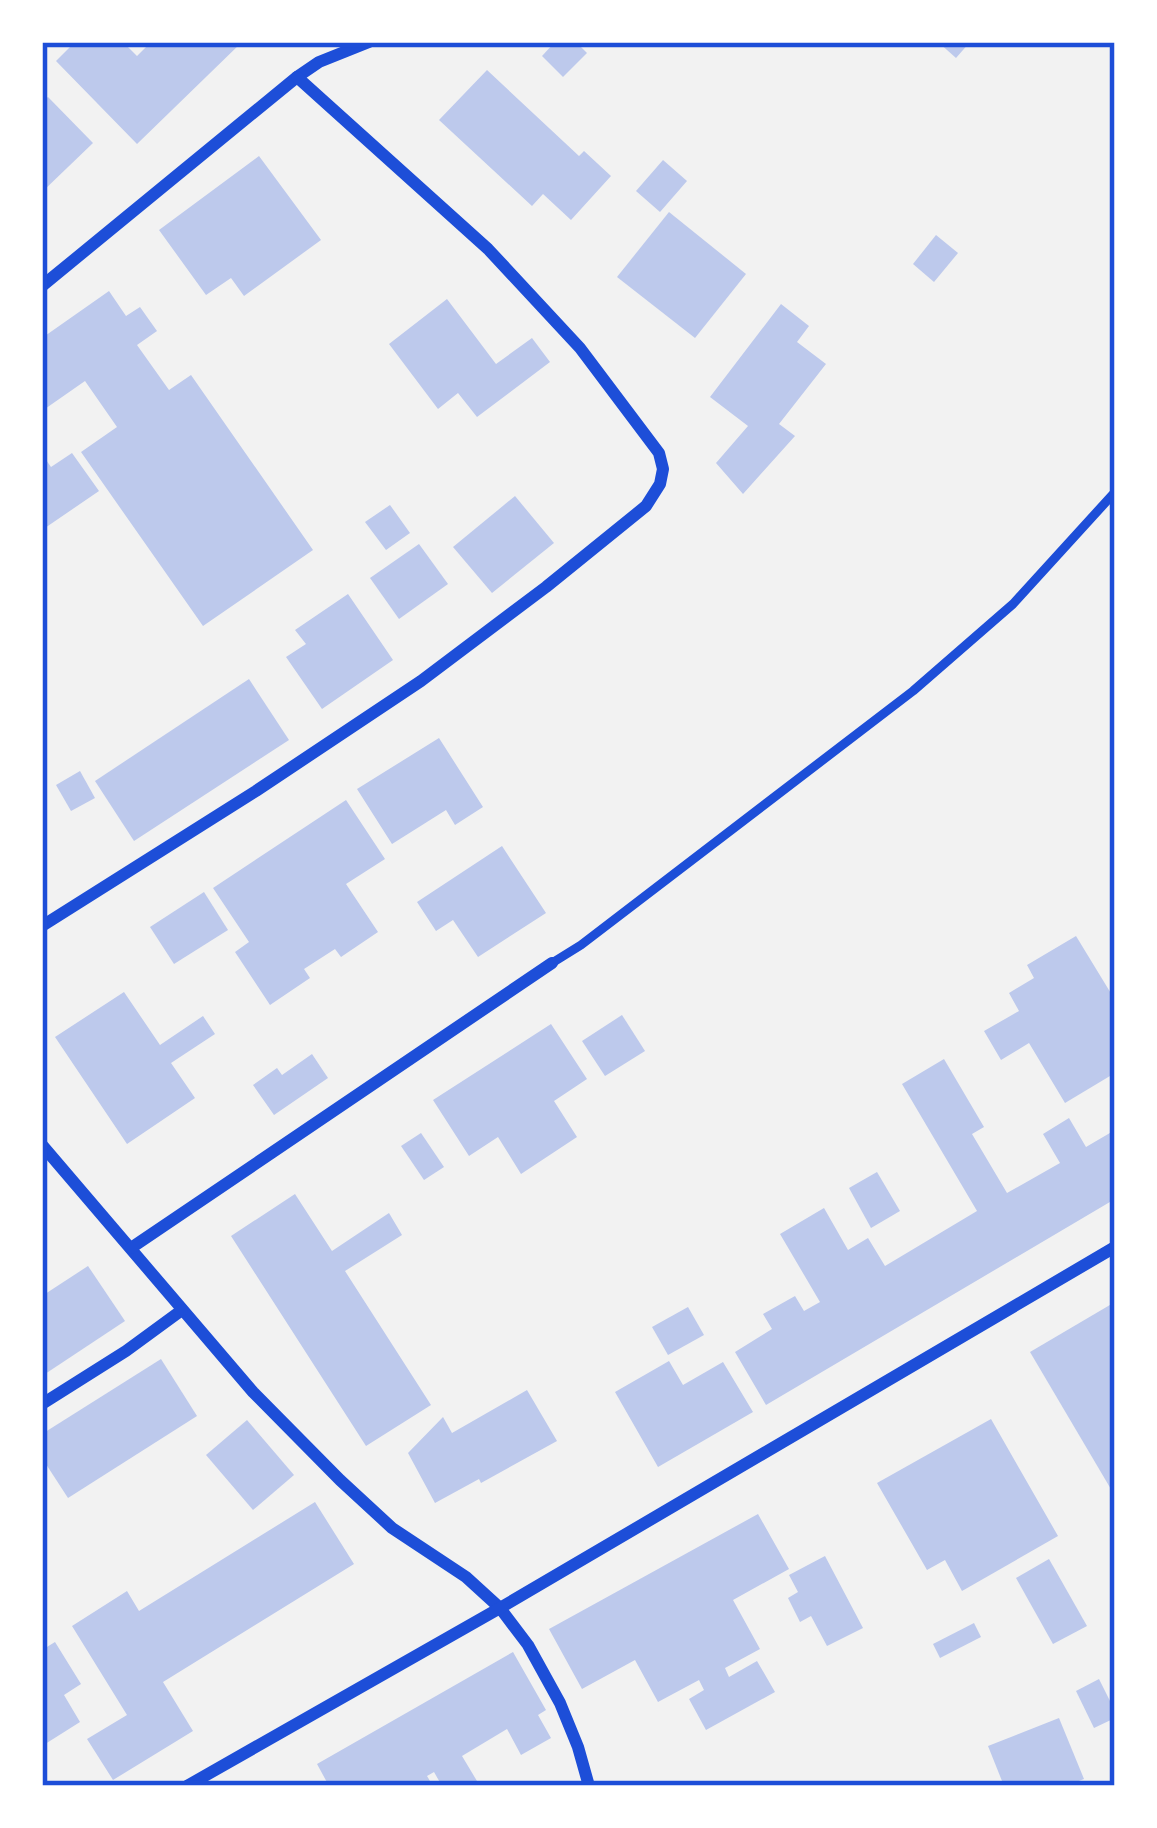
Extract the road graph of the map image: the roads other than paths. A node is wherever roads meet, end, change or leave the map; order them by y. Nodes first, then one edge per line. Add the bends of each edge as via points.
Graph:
1 (369, 42) edge
2 (297, 77) junction
3 (42, 286) edge
4 (1115, 492) edge
5 (42, 926) edge
6 (552, 963) joint
7 (42, 1145) edge
8 (1115, 1247) edge
9 (131, 1248) junction
10 (182, 1310) junction
11 (42, 1404) edge
12 (500, 1608) junction
13 (187, 1786) edge
14 (590, 1786) edge

1 - 2 street
2 - 3 street
2 - 5 street via 488,249 580,348 658,453 660,484 646,506 421,680
4 - 6 lane via 1013,604 913,691
6 - 9 street
7 - 9 street
8 - 12 street
9 - 10 street
10 - 11 street
10 - 12 street via 340,1480
12 - 13 street
12 - 14 street via 560,1703

